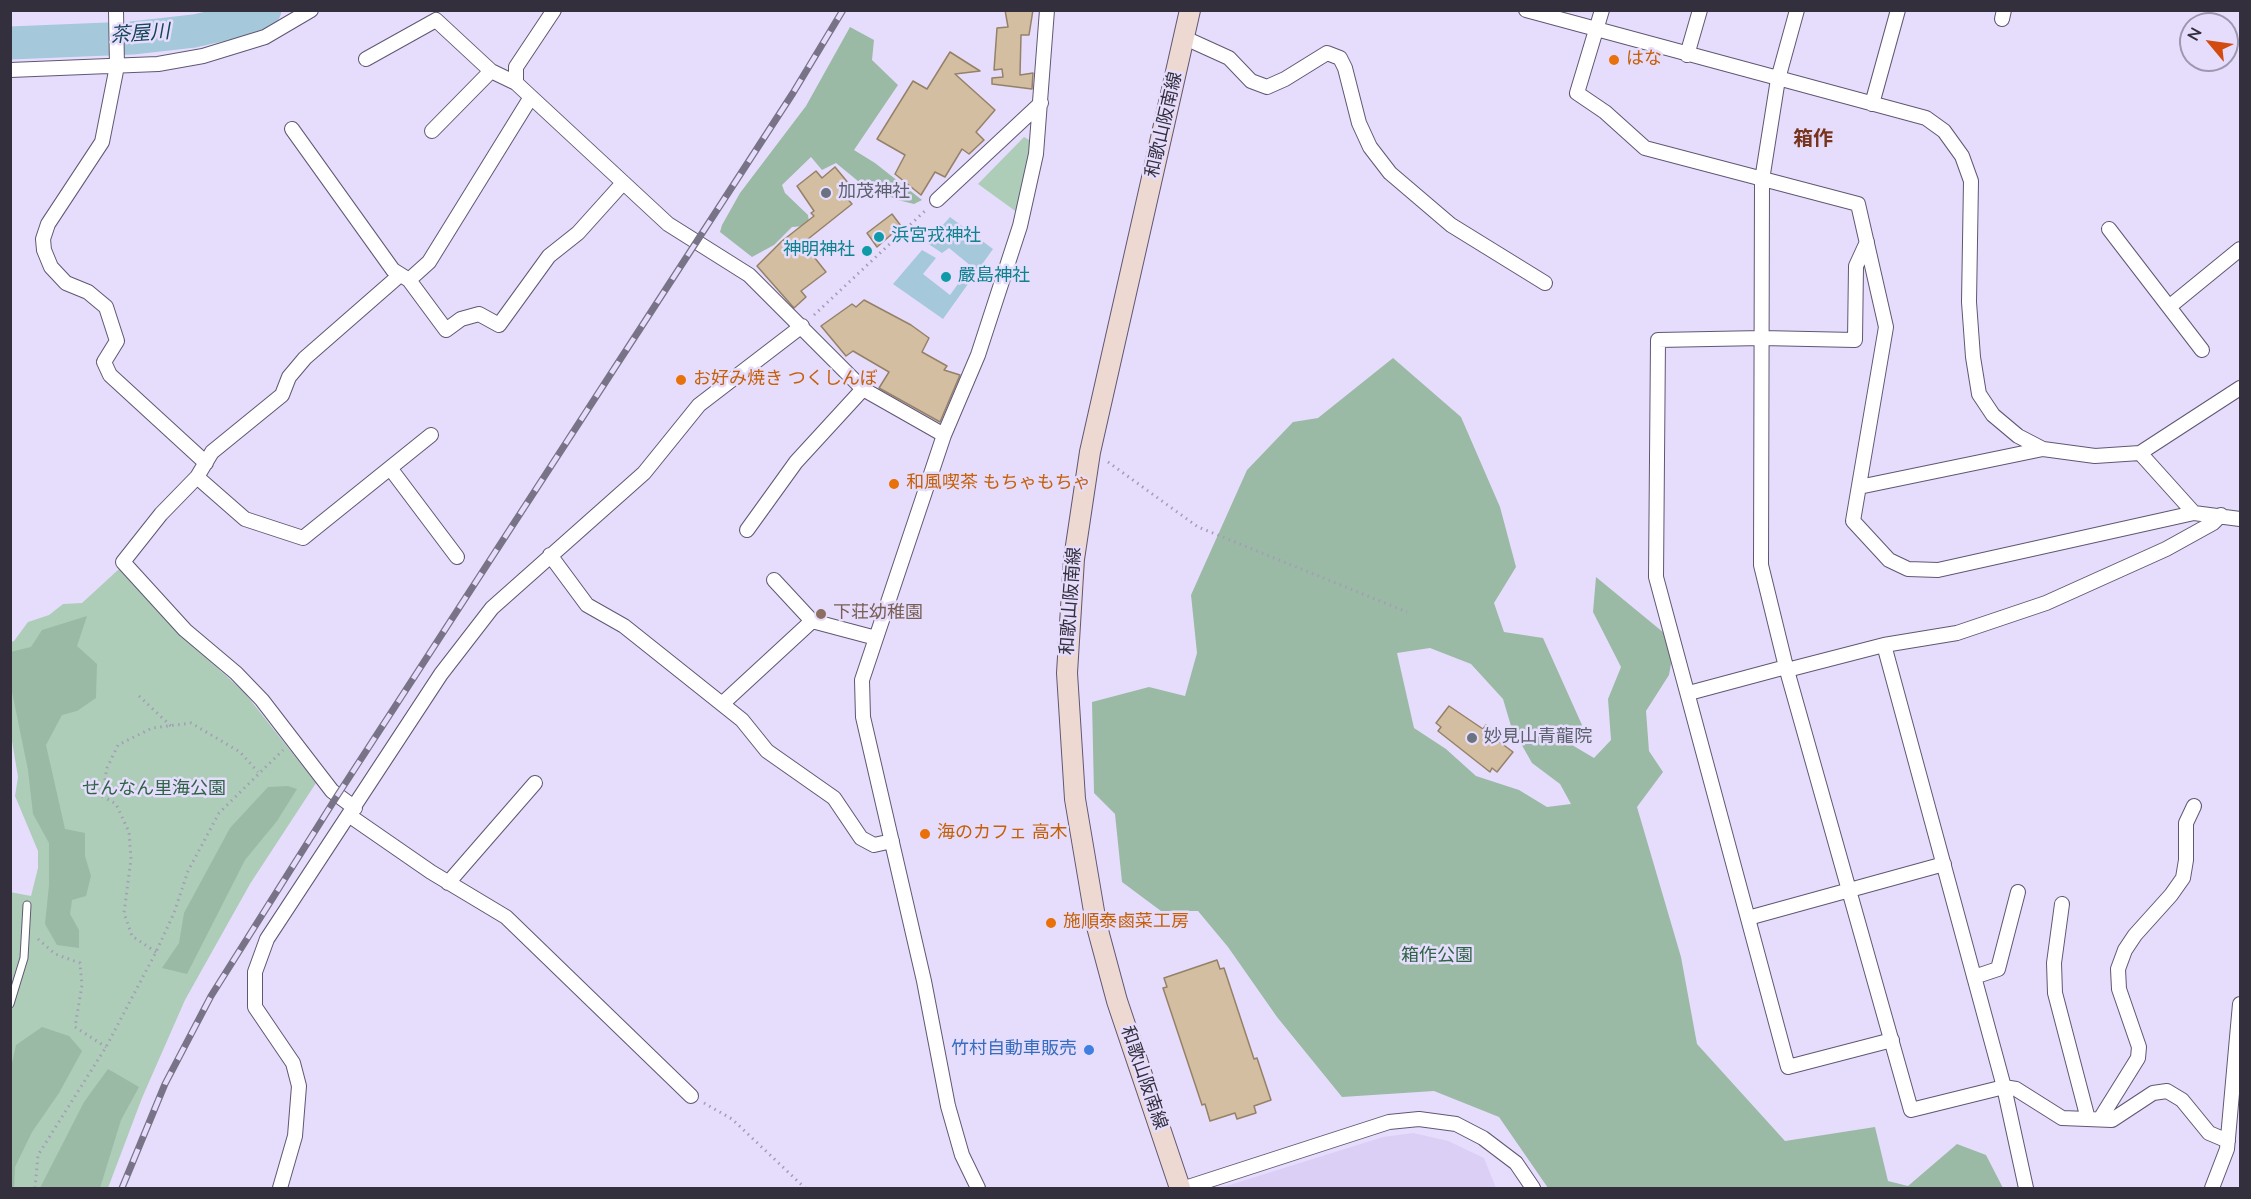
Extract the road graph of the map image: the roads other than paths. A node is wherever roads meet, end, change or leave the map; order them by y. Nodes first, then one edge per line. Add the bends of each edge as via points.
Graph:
1 (311, 10) edge
2 (554, 10) edge
3 (1047, 10) edge
4 (1190, 10) edge
5 (1526, 10) edge
6 (1602, 10) edge
7 (1700, 10) edge
8 (1797, 10) edge
9 (1898, 10) edge
10 (115, 13) edge
11 (1597, 30) junction
12 (1185, 38) junction
13 (1687, 55) junction
14 (366, 59) dead end
15 (117, 60) junction
16 (10, 70) edge
17 (491, 71) junction
18 (1778, 79) junction
19 (516, 83) junction
20 (531, 97) junction
21 (1041, 103) junction
22 (1872, 104) junction
23 (292, 129) dead end
24 (432, 131) dead end
25 (1762, 180) junction
26 (623, 183) junction
27 (937, 200) road end
28 (2109, 229) dead end
29 (1867, 242) junction
30 (2241, 249) edge
31 (405, 277) junction
32 (1545, 283) dead end
33 (2169, 307) junction
34 (802, 327) junction
35 (1762, 338) junction
36 (2202, 350) dead end
37 (2241, 388) edge
38 (863, 389) junction
39 (431, 435) dead end
40 (944, 435) junction
41 (2043, 449) junction
42 (2140, 453) junction
43 (206, 463) junction
44 (390, 468) junction
45 (197, 477) junction
46 (1859, 487) junction
47 (2194, 513) junction
48 (2221, 515) junction
49 (2241, 519) edge
50 (747, 530) dead end
51 (550, 555) junction
52 (457, 557) dead end
53 (774, 580) dead end
54 (812, 621) junction
55 (876, 638) junction
56 (1884, 645) junction
57 (1787, 669) junction
58 (1689, 693) junction
59 (722, 704) junction
60 (536, 783) dead end
61 (2194, 806) dead end
62 (352, 812) junction
63 (892, 841) junction
64 (1944, 864) junction
65 (448, 882) junction
66 (1849, 889) junction
67 (2018, 892) dead end
68 (2062, 904) dead end
69 (27, 905) dead end
70 (1748, 918) junction
71 (1974, 977) junction
72 (10, 1004) edge
73 (2241, 1004) edge
74 (1892, 1040) junction
75 (2004, 1087) junction
76 (691, 1096) road end
77 (2094, 1119) junction
78 (2228, 1141) junction
79 (280, 1188) edge
80 (978, 1188) edge
81 (1183, 1188) edge
82 (1533, 1188) edge
83 (2026, 1188) edge
84 (2212, 1188) edge

1 - 15 street via 265,37 203,57 158,64
2 - 19 street via 516,67
3 - 21 street
4 - 12 main road, 和歌山阪南線
5 - 11 street
6 - 11 street
7 - 13 street
8 - 18 street
9 - 22 street
10 - 15 street
11 - 13 street
11 - 25 street via 1577,93 1645,148
12 - 32 street via 1229,58 1251,81 1267,87 1327,53 1340,58 1359,123 1370,147 1390,173 1450,225
12 - 81 main road, 和歌山阪南線 via 1090,452 1074,559 1067,673 1075,799 1096,923 1117,1001
13 - 18 street
14 - 17 street via 436,20
15 - 16 street
15 - 43 street via 102,142 48,224 44,250 51,267 66,283 88,292 106,307 117,342 104,362 110,375
17 - 19 street
17 - 24 street
18 - 22 street
18 - 25 street
19 - 20 street
20 - 26 street
20 - 31 street via 429,262
21 - 27 street
21 - 40 street via 1036,154 1020,226 978,356
22 - 41 street via 1926,118 1944,131 1962,156 1971,181 1969,302 1979,394 1993,415 2018,436
23 - 31 street via 393,270
25 - 29 street via 1858,204
25 - 35 street
26 - 31 street via 578,233 549,256 499,325 479,314 461,319 446,330
26 - 34 street via 668,224 749,274
28 - 33 street
29 - 35 street via 1856,266 1855,340
29 - 46 street via 1886,327
30 - 33 street
31 - 43 street via 305,358 289,377 282,395 212,452
33 - 36 street
34 - 38 street
34 - 51 street via 699,405 644,473
35 - 57 street via 1761,565
35 - 58 street via 1658,340 1656,577
37 - 42 street
38 - 40 street
38 - 50 street via 796,462
39 - 44 street
40 - 55 street
41 - 42 street via 2095,456
41 - 46 street
42 - 47 street
43 - 45 street
44 - 45 street via 303,538 245,519
44 - 52 street
45 - 62 street via 123,562 185,630 249,686
46 - 47 street via 1853,521 1888,560 1908,569 1938,570
47 - 48 street
48 - 49 street
48 - 56 street via 2166,549 2046,603 1957,633
51 - 59 street via 587,605 624,626
51 - 62 street via 492,608 441,674
53 - 54 street
54 - 55 street
54 - 59 street
55 - 63 street via 862,680 863,717
56 - 57 street
56 - 64 street
57 - 58 street
57 - 66 street
58 - 70 street
59 - 63 street via 742,720 767,751 834,798 861,838 874,845
60 - 65 street
61 - 77 street via 2186,823 2183,878 2135,935 2118,969 2119,989 2139,1047 2138,1058
62 - 65 street
62 - 79 street via 267,939 255,972 255,1007 293,1063 299,1086 295,1136
63 - 80 street via 948,1107 962,1155
64 - 66 street
64 - 71 street
65 - 76 street via 506,917
66 - 70 street
66 - 74 street
67 - 71 street via 1998,969
68 - 77 street via 2054,963 2055,993
69 - 72 lane via 24,958
70 - 74 street via 1788,1067
71 - 75 street
73 - 78 street
74 - 75 street via 1911,1110
75 - 77 street via 2016,1089 2062,1118
75 - 83 street
77 - 78 street via 2112,1120 2153,1092 2167,1091 2181,1100 2209,1132
78 - 84 street
81 - 82 street via 1389,1122 1419,1119 1456,1124 1483,1138 1516,1163

